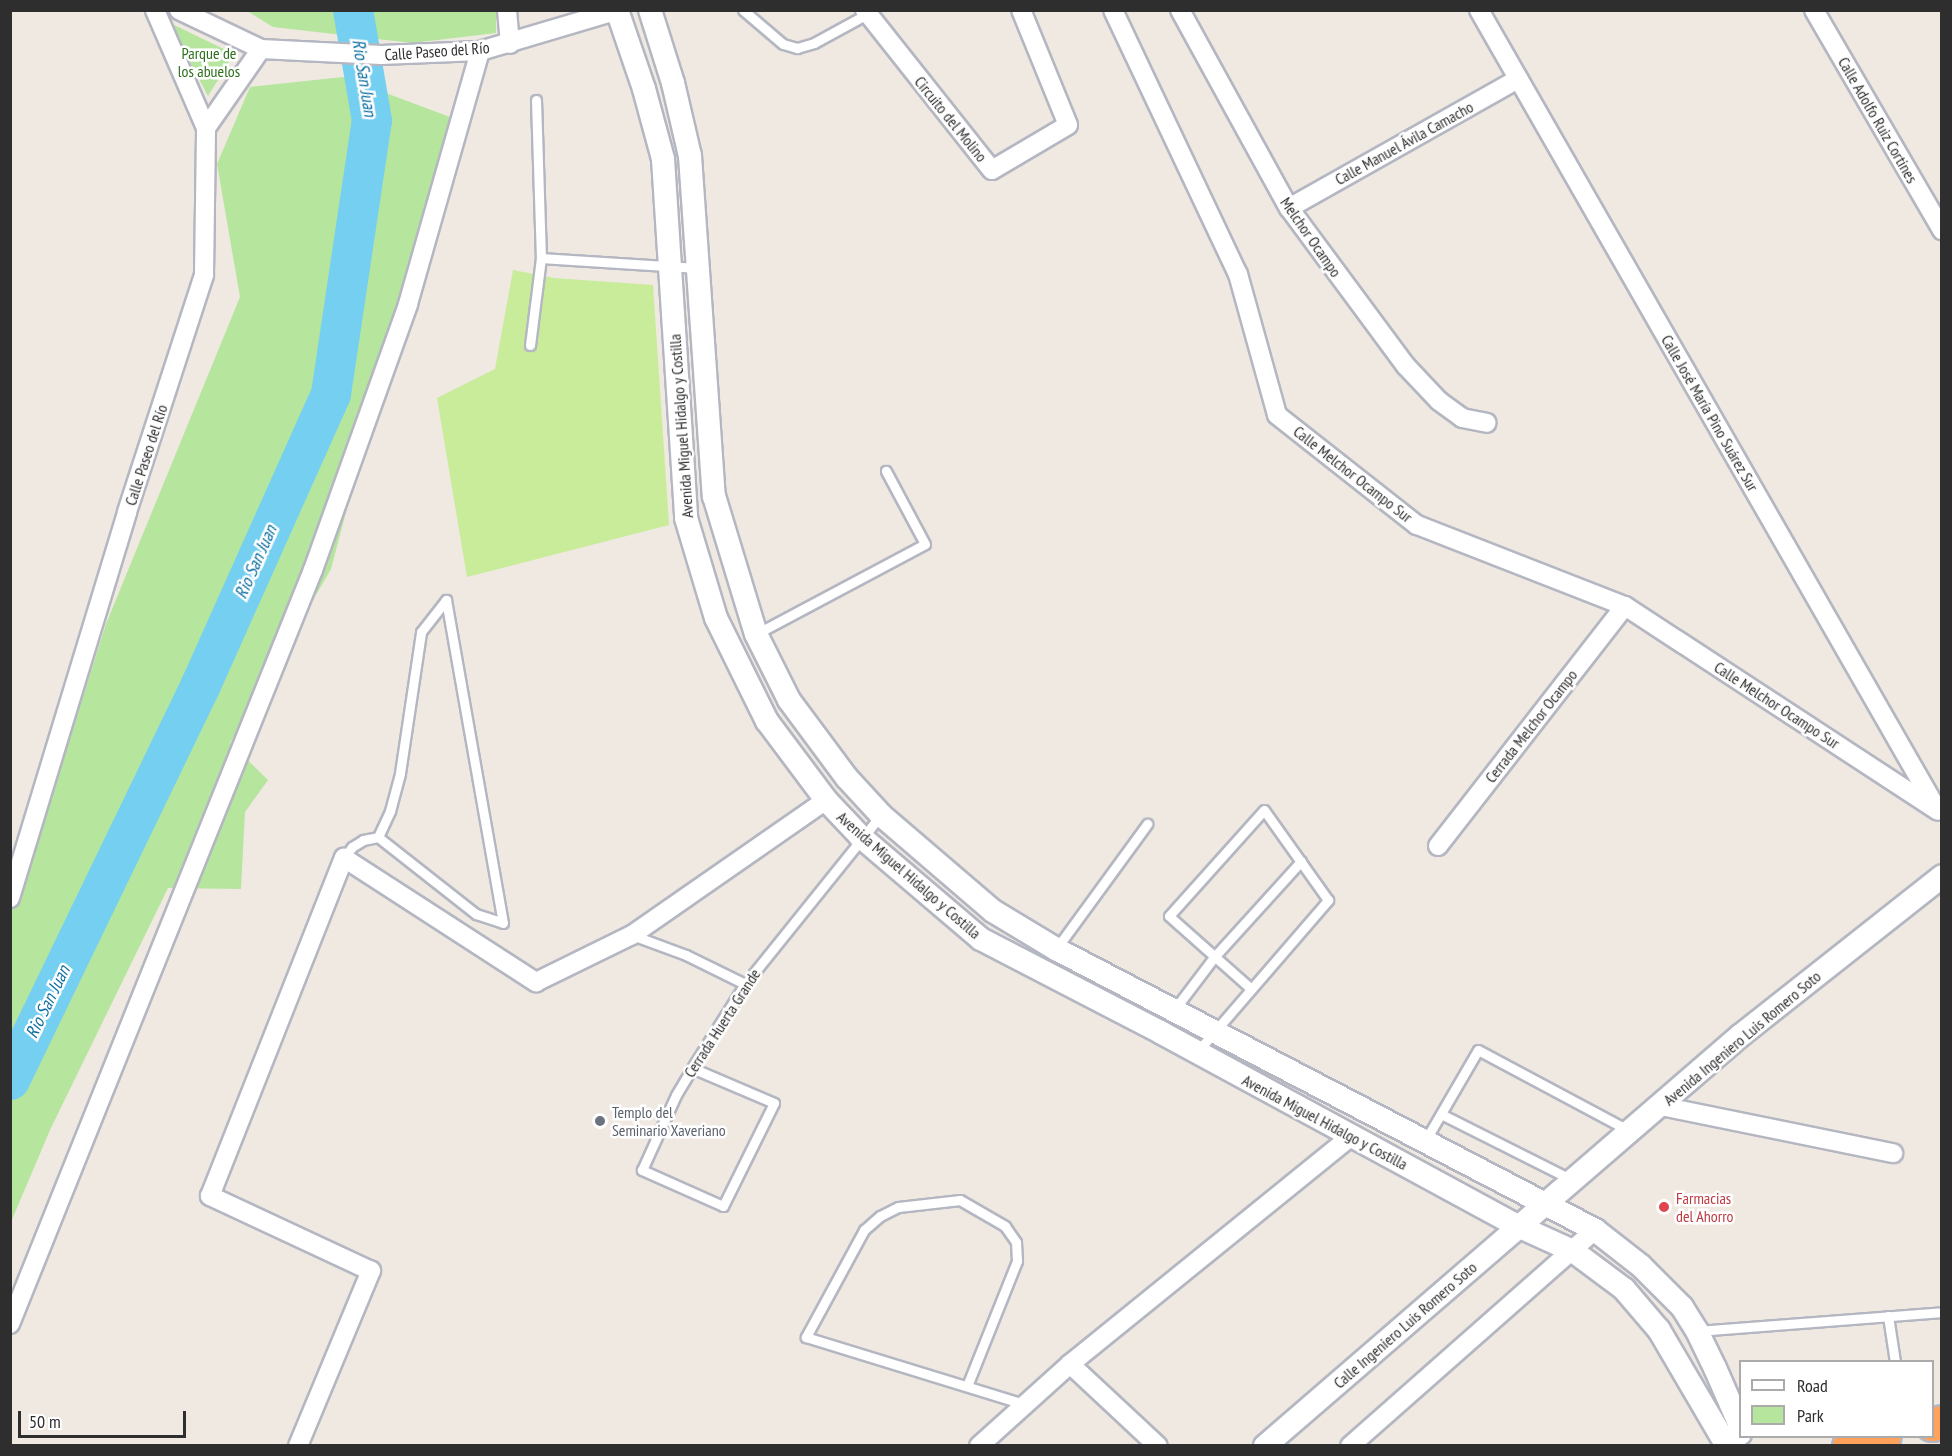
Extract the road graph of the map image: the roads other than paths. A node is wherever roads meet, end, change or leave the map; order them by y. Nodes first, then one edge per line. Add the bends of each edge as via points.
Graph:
1 (154, 10) edge
2 (179, 10) edge
3 (507, 10) edge
4 (650, 10) edge
5 (743, 10) edge
6 (1021, 10) edge
7 (1113, 10) edge
8 (1180, 10) edge
9 (1479, 10) edge
10 (1814, 10) edge
11 (617, 11) edge
12 (864, 12) edge
13 (510, 44) junction
14 (261, 49) junction
15 (480, 51) junction
16 (1518, 79) junction
17 (536, 100) dead end
18 (206, 128) junction
19 (1288, 208) junction
20 (1941, 230) edge
21 (541, 258) junction
22 (669, 266) junction
23 (698, 268) junction
24 (530, 345) dead end
25 (1487, 423) dead end
26 (886, 471) dead end
27 (1625, 606) junction
28 (756, 634) junction
29 (826, 800) junction
30 (1940, 813) edge
31 (881, 815) junction
32 (1147, 824) dead end
33 (378, 837) junction
34 (861, 837) junction
35 (1438, 846) dead end
36 (344, 858) junction
37 (1301, 861) junction
38 (1941, 876) edge
39 (10, 898) edge
40 (633, 935) junction
41 (1056, 949) junction
42 (1215, 956) junction
43 (745, 984) junction
44 (1250, 987) junction
45 (1174, 1010) junction
46 (1213, 1030) junction
47 (1197, 1052) junction
48 (692, 1068) junction
49 (1661, 1106) junction
50 (1441, 1114) junction
51 (1631, 1132) junction
52 (1350, 1137) junction
53 (1425, 1141) junction
54 (1893, 1153) dead end
55 (1574, 1181) junction
56 (1547, 1205) junction
57 (1520, 1227) junction
58 (1595, 1230) junction
59 (1573, 1251) junction
60 (1941, 1312) edge
61 (1888, 1316) junction
62 (10, 1324) edge
63 (1697, 1331) junction
64 (1895, 1360) edge
65 (1070, 1364) junction
66 (967, 1386) junction
67 (1024, 1404) junction
68 (1739, 1423) edge
69 (1880, 1438) edge
70 (298, 1446) edge
71 (979, 1446) edge
72 (1158, 1446) edge
73 (1265, 1446) edge
74 (1350, 1446) edge
75 (1727, 1446) edge
76 (1849, 1446) edge

1 - 18 street, Calle Paseo del Río
2 - 14 street
3 - 13 street
4 - 23 street, Avenida Miguel Hidalgo y Costilla via 690,156
5 - 12 lane via 783,44 797,48 814,43
6 - 12 street, Circuito del Molino via 1068,125 992,170
7 - 27 street, Calle Melchor Ocampo Sur via 1238,274 1277,415 1417,525
8 - 19 street, Melchor Ocampo
9 - 16 street, Calle José María Pino Suárez Sur
10 - 20 street, Calle Adolfo Ruiz Cortines
11 - 13 street, Calle Paseo del Río
11 - 22 street, Avenida Miguel Hidalgo y Costilla via 663,159
13 - 15 street, Calle Paseo del Río
14 - 15 street, Calle Paseo del Río via 381,55
14 - 18 street
15 - 62 street via 408,304 313,570
16 - 19 street, Calle Manuel Ávila Camacho
16 - 30 street, Calle José María Pino Suárez Sur
17 - 21 lane
18 - 39 street, Calle Paseo del Río via 204,275 127,512
19 - 25 street, Melchor Ocampo via 1406,366 1439,401 1462,417
21 - 22 lane
21 - 24 lane
22 - 23 lane
22 - 29 street, Avenida Miguel Hidalgo y Costilla via 689,530 716,618 762,711
23 - 28 street, Avenida Miguel Hidalgo y Costilla via 714,496
26 - 28 lane via 926,544
27 - 30 street, Calle Melchor Ocampo Sur
27 - 35 street, Cerrada Melchor Ocampo
28 - 31 street, Avenida Miguel Hidalgo y Costilla via 789,700 847,778
29 - 34 street, Avenida Miguel Hidalgo y Costilla
29 - 40 street
31 - 34 lane, Cerrada Huerta Grande
31 - 41 street, Avenida Miguel Hidalgo y Costilla via 993,911
32 - 41 lane
33 - 33 lane via 400,773 421,632 446,600 503,923 476,914
33 - 36 lane via 357,843
34 - 43 lane, Cerrada Huerta Grande
34 - 47 street, Avenida Miguel Hidalgo y Costilla via 981,939
36 - 40 street via 536,982
36 - 70 street via 210,1196 371,1271
37 - 42 lane
37 - 42 lane via 1264,810 1169,916
37 - 44 lane via 1328,900
38 - 49 street, Avenida Ingeniero Luis Romero Soto via 1741,1035
40 - 43 lane
41 - 45 street, Avenida Miguel Hidalgo y Costilla
42 - 44 lane
42 - 45 lane
43 - 48 lane, Cerrada Huerta Grande
44 - 46 lane
45 - 46 street, Avenida Miguel Hidalgo y Costilla
46 - 47 lane
46 - 53 street, Avenida Miguel Hidalgo y Costilla
47 - 52 street, Avenida Miguel Hidalgo y Costilla
48 - 48 lane, Cerrada Huerta Grande via 774,1103 723,1206 642,1170
49 - 51 street, Avenida Ingeniero Luis Romero Soto
49 - 54 street
50 - 51 lane via 1478,1050
50 - 53 lane
50 - 55 lane
51 - 55 street, Avenida Ingeniero Luis Romero Soto
52 - 57 street, Avenida Miguel Hidalgo y Costilla
52 - 65 street
53 - 56 street, Avenida Miguel Hidalgo y Costilla
55 - 56 street, Avenida Ingeniero Luis Romero Soto
56 - 57 street, Calle Ingeniero Luis Romero Soto
56 - 58 street, Avenida Miguel Hidalgo y Costilla
57 - 59 street, Avenida Miguel Hidalgo y Costilla
57 - 73 street, Calle Ingeniero Luis Romero Soto
58 - 59 street
58 - 63 street, Avenida Miguel Hidalgo y Costilla via 1641,1266 1682,1307
59 - 74 street
59 - 75 street, Avenida Miguel Hidalgo y Costilla via 1624,1289 1659,1330
60 - 61 lane
61 - 63 lane
61 - 64 lane
63 - 68 street, Avenida Miguel Hidalgo y Costilla
65 - 67 street
65 - 72 street
66 - 66 lane via 806,1337 864,1230 898,1207 960,1200 1005,1226 1016,1242 1017,1261
66 - 67 lane
67 - 71 street
69 - 76 highway

